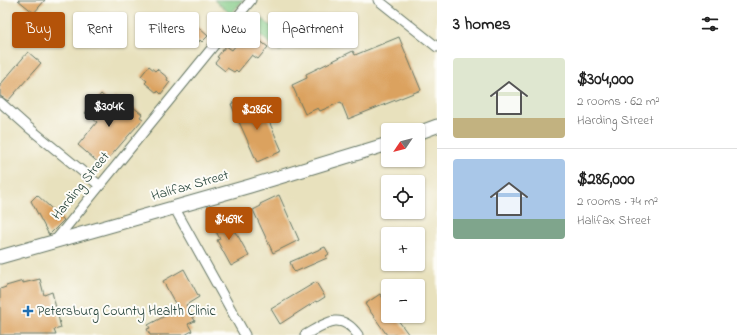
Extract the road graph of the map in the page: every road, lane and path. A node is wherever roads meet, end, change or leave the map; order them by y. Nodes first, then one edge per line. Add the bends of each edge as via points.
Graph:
1 (251, 0) edge
2 (378, 0) edge
3 (437, 47) edge
4 (0, 102) edge
5 (437, 126) edge
6 (425, 130) edge
7 (381, 146) edge
8 (100, 185) junction
9 (174, 208) junction
10 (54, 242) junction
11 (0, 257) edge
12 (245, 335) edge
13 (305, 335) edge
14 (358, 335) edge

1 - 8 street, Harding Street
2 - 3 street
4 - 8 street
5 - 6 main road
7 - 9 main road, Halifax Street
8 - 10 street, Harding Street
9 - 10 main road, Halifax Street
9 - 12 street
10 - 11 main road, Halifax Street
13 - 14 street via 330,321 338,320 347,324

